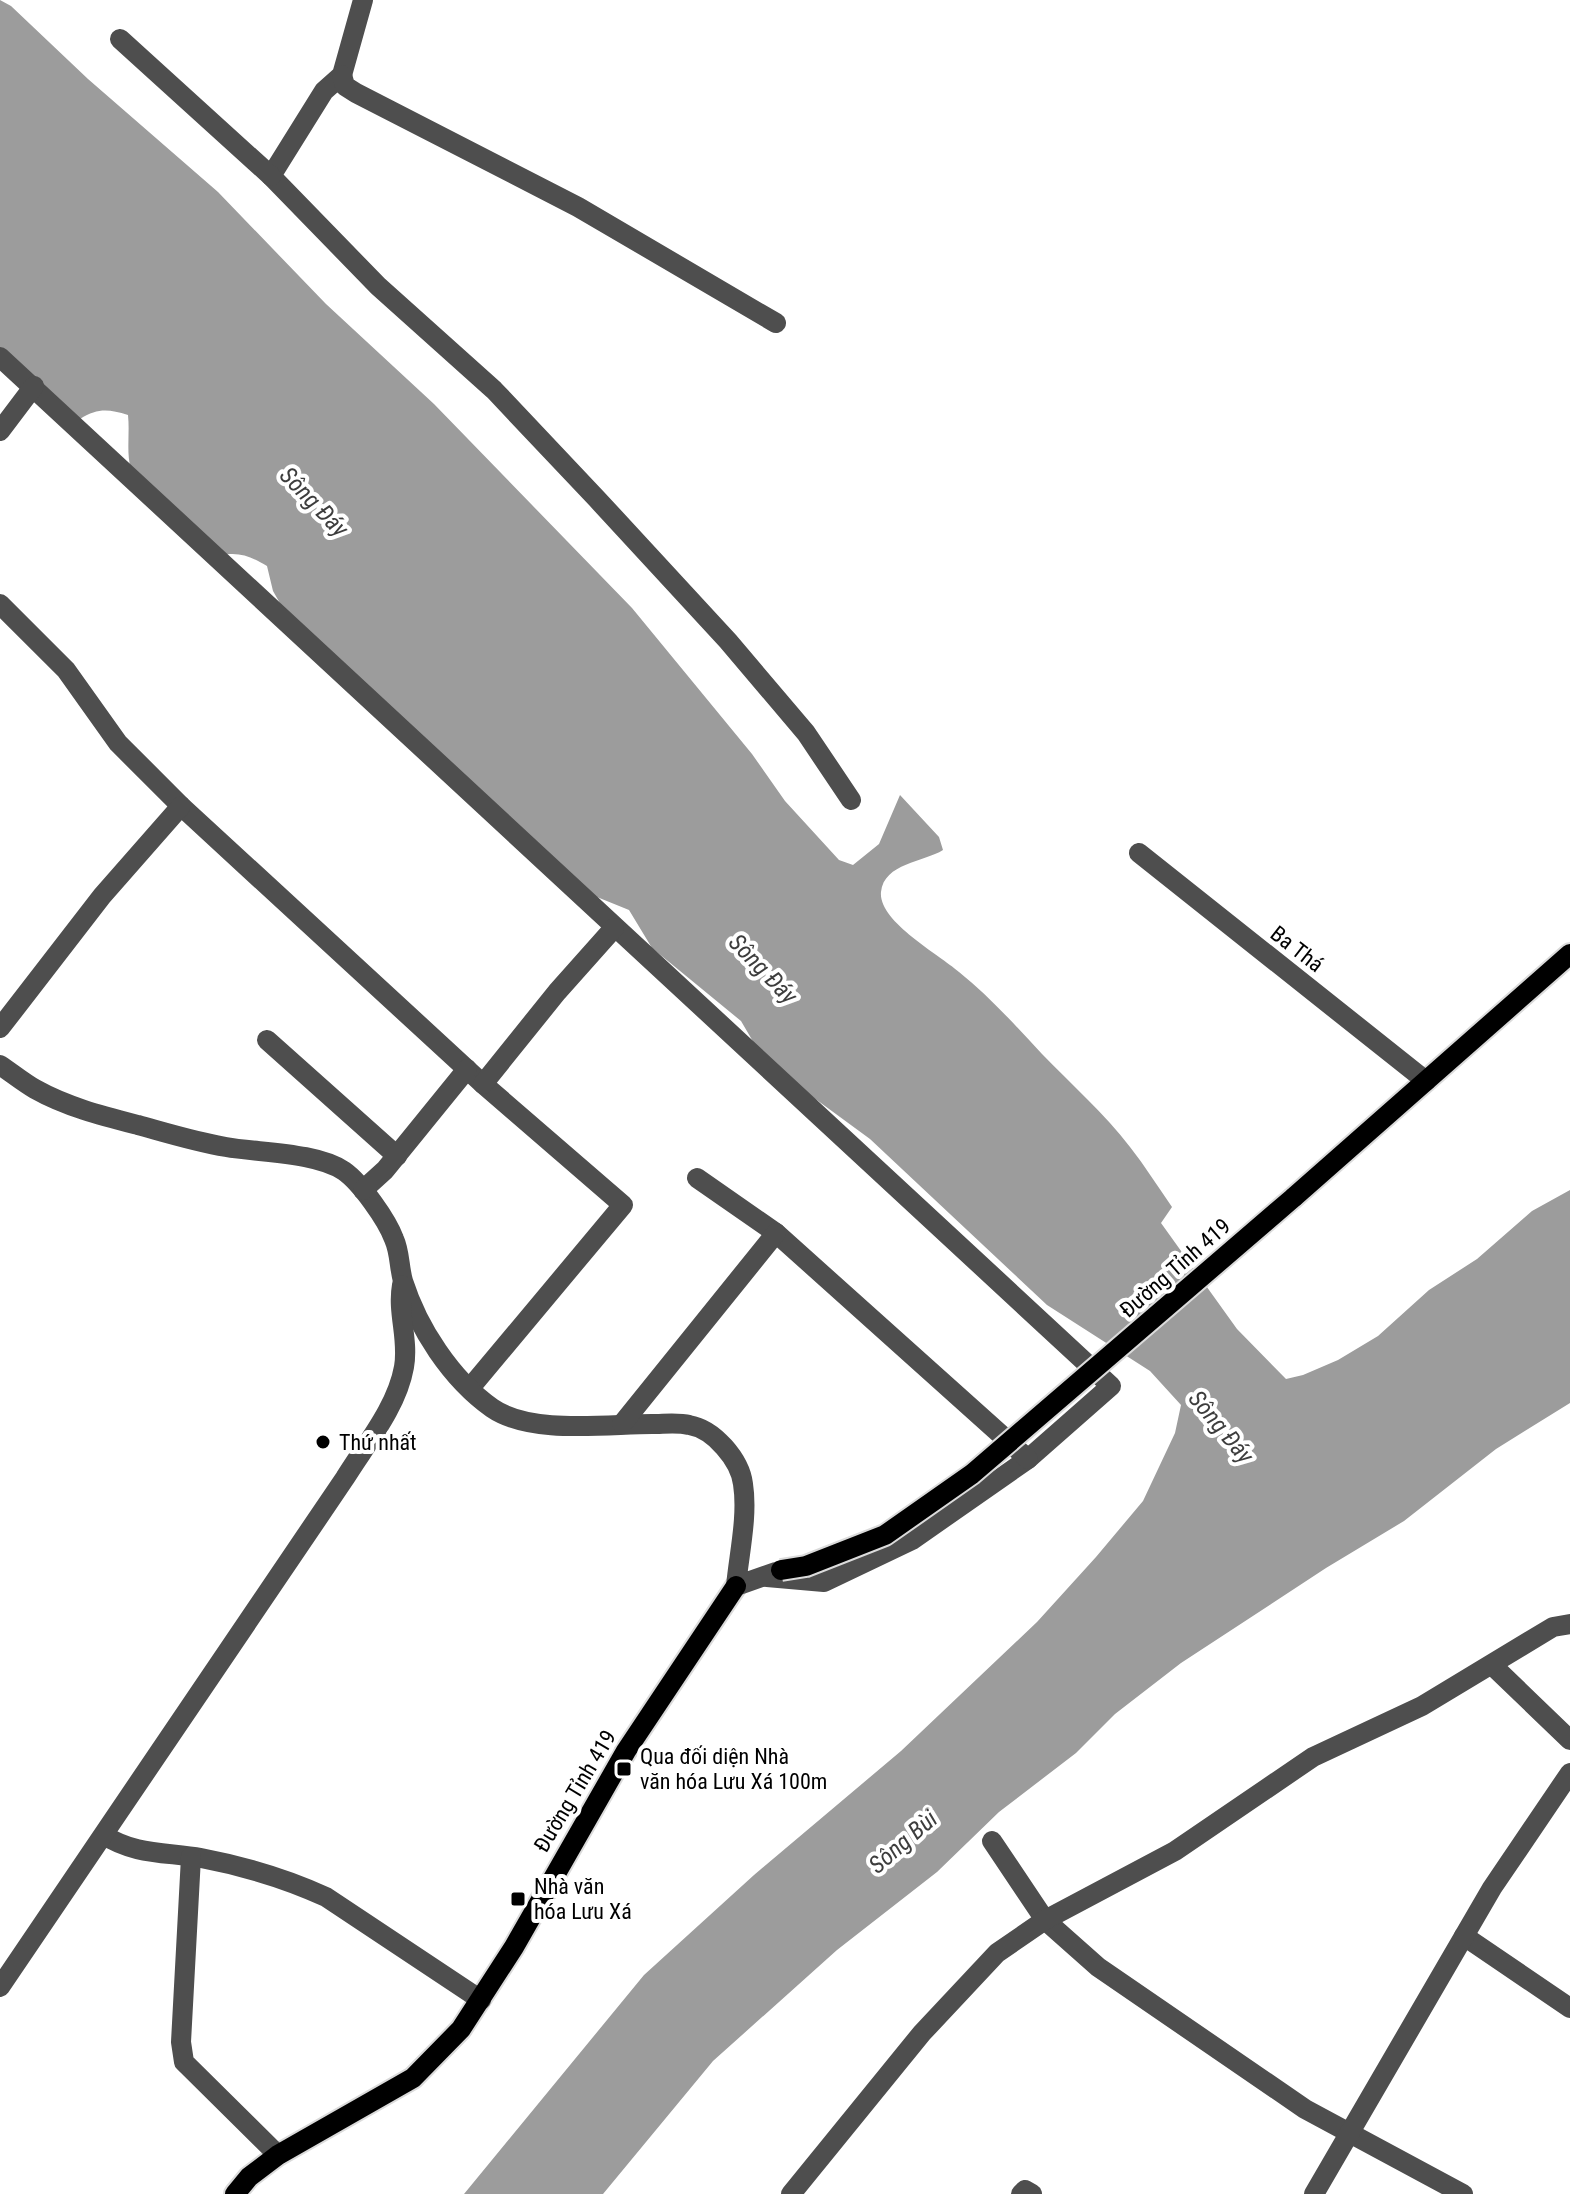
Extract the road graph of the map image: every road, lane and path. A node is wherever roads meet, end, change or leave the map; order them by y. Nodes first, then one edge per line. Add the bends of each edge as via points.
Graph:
1 (363, 0) edge
2 (120, 39) dead end
3 (342, 75) junction
4 (271, 176) junction
5 (776, 323) dead end
6 (0, 357) edge
7 (34, 386) junction
8 (0, 431) edge
9 (0, 604) edge
10 (851, 800) dead end
11 (181, 806) junction
12 (1139, 853) dead end
13 (614, 928) junction
14 (1570, 954) edge
15 (0, 1028) edge
16 (267, 1040) dead end
17 (0, 1065) edge
18 (467, 1069) junction
19 (1426, 1081) junction
20 (483, 1084) junction
21 (397, 1156) junction
22 (697, 1178) dead end
23 (363, 1190) junction
24 (776, 1233) junction
25 (402, 1280) junction
26 (470, 1388) junction
27 (622, 1424) junction
28 (1028, 1459) junction
29 (774, 1573) junction
30 (736, 1586) junction
31 (1570, 1624) edge
32 (1492, 1665) junction
33 (1570, 1740) edge
34 (1570, 1773) edge
35 (104, 1835) junction
36 (992, 1841) dead end
37 (191, 1857) junction
38 (1045, 1920) junction
39 (1464, 1936) junction
40 (0, 1987) edge
41 (481, 2000) junction
42 (1570, 2008) edge
43 (1350, 2133) junction
44 (278, 2155) junction
45 (235, 2194) edge
46 (791, 2194) edge
47 (1021, 2194) edge
48 (1032, 2194) edge
49 (1314, 2194) edge
50 (1463, 2194) edge

1 - 3 street
2 - 4 street
3 - 4 street via 324,91
3 - 5 street via 345,86 356,93 578,207
4 - 10 street via 378,286 494,390 608,510 806,733
6 - 7 street
7 - 8 street
7 - 13 street
9 - 11 street via 66,670 118,743
11 - 15 street via 102,896
11 - 18 street
12 - 19 street, Ba Thá
13 - 20 street
13 - 28 street via 1111,1386
14 - 19 main road, Đường Tỉnh 419
16 - 21 street
17 - 23 street via 37,1090 83,1110 227,1147 313,1160 343,1171
18 - 20 street
18 - 21 street
19 - 29 main road, Đường Tỉnh 419, bridge via 972,1474 885,1535
20 - 26 street via 623,1205
21 - 23 street
22 - 24 street
23 - 25 street via 395,1239
24 - 27 street
24 - 28 street
25 - 26 street via 420,1322 446,1363
25 - 35 street via 405,1356 398,1392
26 - 27 street via 501,1414 536,1423
27 - 30 street via 691,1425 731,1454 744,1486
28 - 29 street via 912,1540 824,1582
29 - 30 street
30 - 41 main road, Đường Tỉnh 419 via 626,1751
31 - 32 street via 1553,1627
32 - 33 street
32 - 38 street via 1422,1706 1313,1757 1175,1851
34 - 39 street
35 - 37 street via 128,1847
35 - 40 street
36 - 38 street
37 - 41 street via 300,1885 326,1897
37 - 44 street via 184,2062
38 - 43 street via 1098,1967 1305,2109
38 - 46 street via 997,1953 922,2033
39 - 42 street
39 - 43 street
41 - 44 main road, Đường Tỉnh 419 via 413,2078
43 - 49 street
43 - 50 street
44 - 45 main road, Đường Tỉnh 419
47 - 48 street

